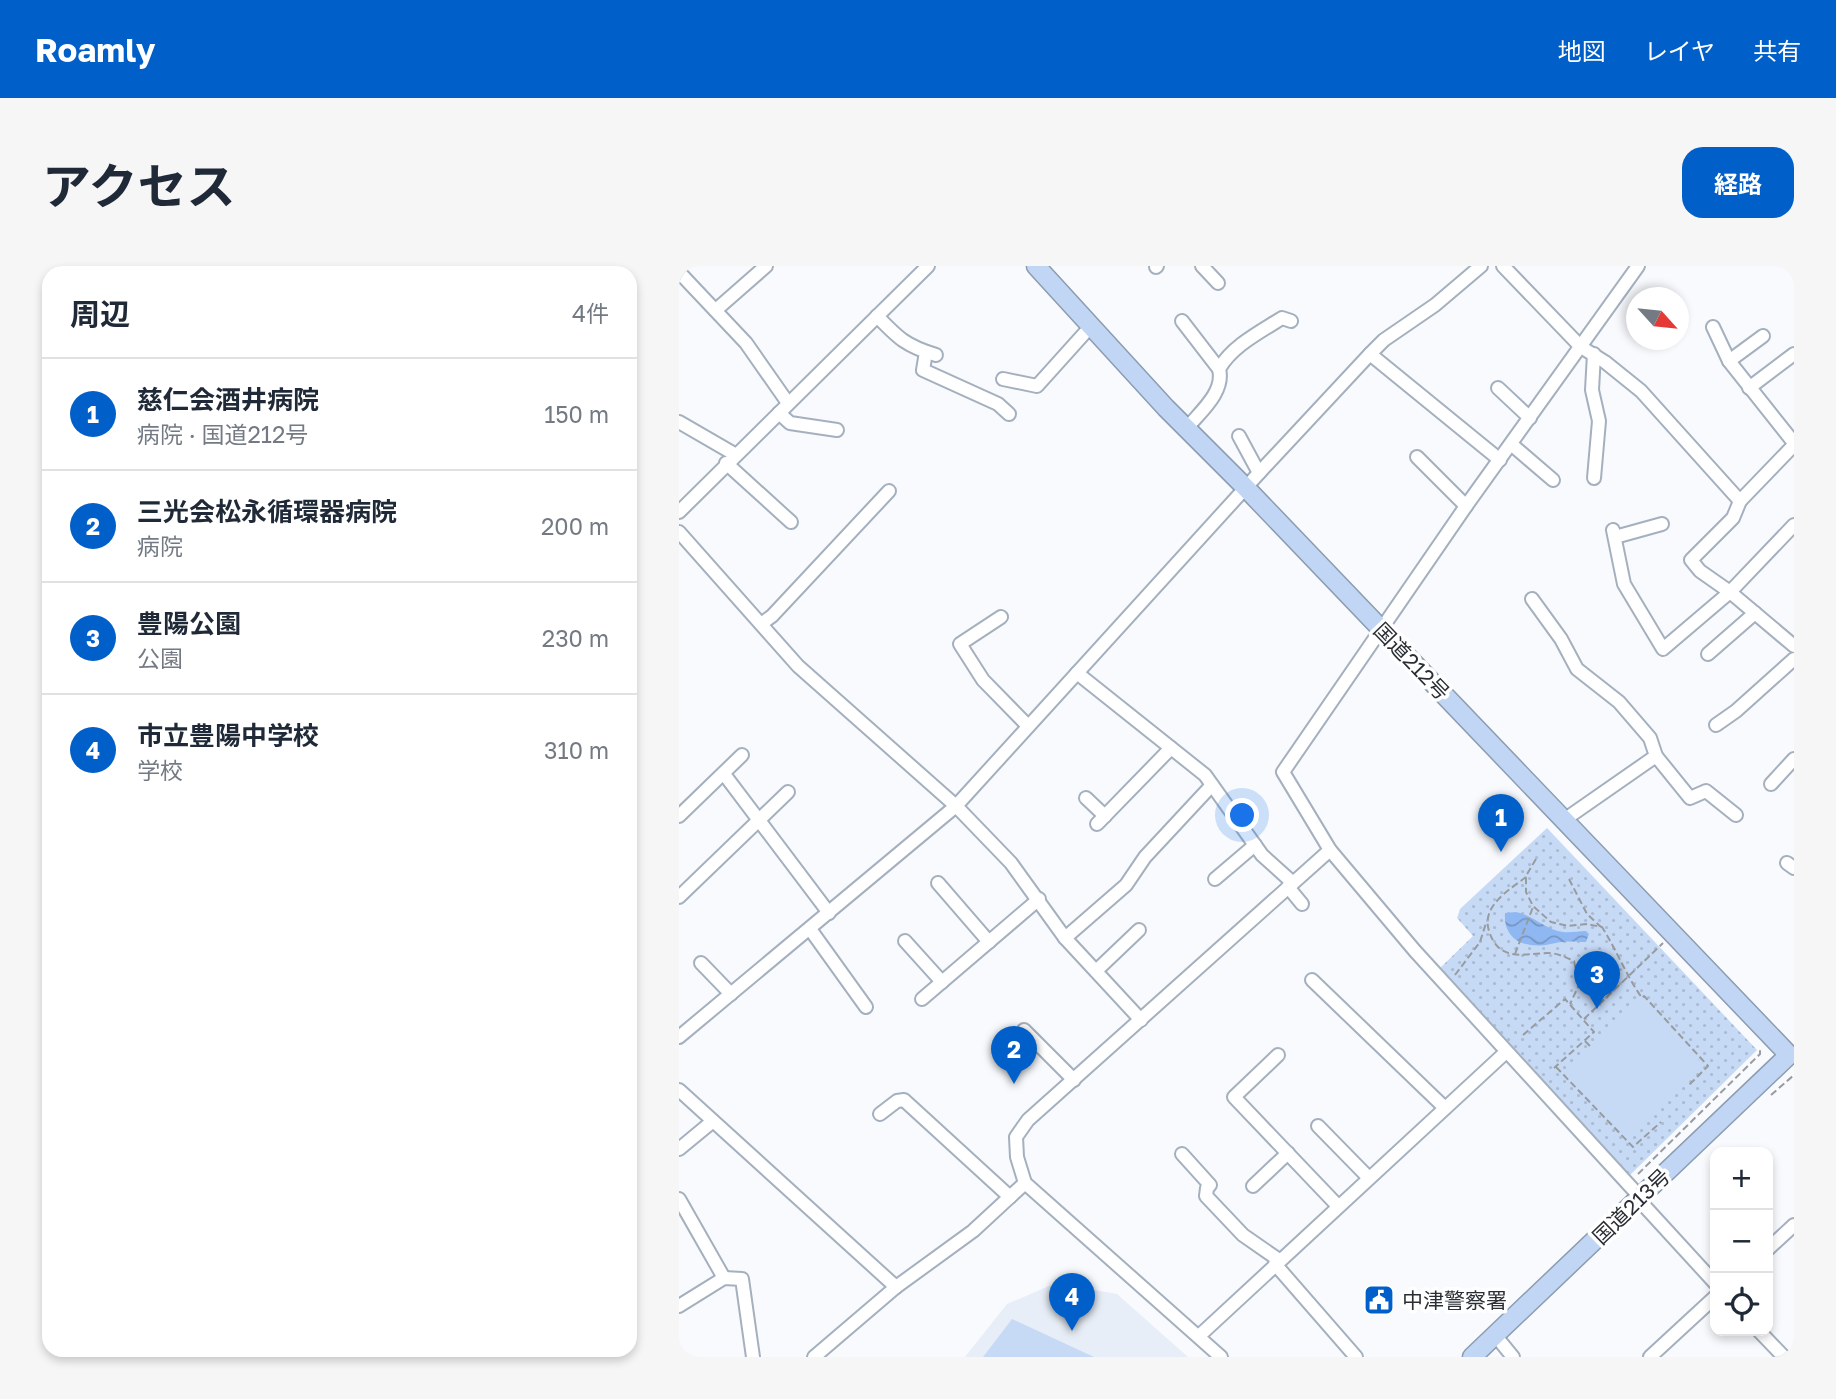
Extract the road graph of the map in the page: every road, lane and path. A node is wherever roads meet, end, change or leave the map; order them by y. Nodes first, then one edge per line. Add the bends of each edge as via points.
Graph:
1 (766, 266) edge
2 (928, 266) edge
3 (1036, 266) edge
4 (1202, 266) edge
5 (1481, 266) edge
6 (1503, 266) edge
7 (1638, 266) edge
8 (679, 272) edge
9 (1218, 283) dead end
10 (717, 309) junction
11 (877, 316) junction
12 (1182, 321) dead end
13 (1291, 321) dead end
14 (1091, 326) junction
15 (1713, 327) dead end
16 (1763, 336) dead end
17 (1581, 347) junction
18 (1370, 354) junction
19 (1594, 354) junction
20 (1794, 354) edge
21 (1729, 361) junction
22 (1219, 369) junction
23 (1003, 379) dead end
24 (1498, 388) dead end
25 (1749, 388) junction
26 (783, 408) junction
27 (1009, 414) dead end
28 (1530, 418) junction
29 (679, 422) edge
30 (1187, 428) junction
31 (837, 430) dead end
32 (1240, 436) dead end
33 (1511, 444) junction
34 (1794, 444) edge
35 (1417, 457) dead end
36 (731, 459) junction
37 (1500, 460) junction
38 (1259, 473) junction
39 (1594, 478) dead end
40 (1553, 480) dead end
41 (1245, 487) junction
42 (889, 491) dead end
43 (1740, 501) junction
44 (1466, 506) junction
45 (679, 512) edge
46 (791, 522) dead end
47 (1662, 524) dead end
48 (1794, 525) edge
49 (679, 532) edge
50 (1730, 592) junction
51 (1532, 599) dead end
52 (1755, 613) junction
53 (1001, 617) dead end
54 (761, 624) junction
55 (1381, 628) junction
56 (1794, 646) edge
57 (1708, 654) dead end
58 (1794, 659) edge
59 (1077, 673) junction
60 (1716, 725) dead end
61 (1028, 726) junction
62 (1171, 748) junction
63 (742, 755) dead end
64 (1656, 756) junction
65 (1794, 759) edge
66 (724, 774) junction
67 (1771, 784) dead end
68 (1212, 785) junction
69 (788, 792) dead end
70 (1086, 798) dead end
71 (956, 806) junction
72 (1736, 815) dead end
73 (679, 816) edge
74 (759, 820) junction
75 (1565, 820) junction
76 (1255, 845) junction
77 (1330, 850) junction
78 (1536, 859) dead end
79 (1527, 876) junction
80 (1215, 879) dead end
81 (1569, 879) dead end
82 (937, 883) dead end
83 (1291, 885) junction
84 (679, 897) edge
85 (1039, 899) junction
86 (1302, 904) dead end
87 (1533, 906) junction
88 (829, 913) junction
89 (1486, 922) junction
90 (1602, 927) junction
91 (810, 929) junction
92 (1139, 929) dead end
93 (1065, 938) junction
94 (1666, 940) dead end
95 (905, 941) dead end
96 (989, 942) junction
97 (1515, 954) junction
98 (701, 963) dead end
99 (1096, 971) junction
100 (1627, 977) junction
101 (1312, 980) dead end
102 (942, 982) junction
103 (1446, 985) junction
104 (731, 994) junction
105 (922, 999) dead end
106 (1570, 1004) junction
107 (866, 1007) dead end
108 (1141, 1020) junction
109 (1584, 1020) junction
110 (1024, 1030) dead end
111 (1523, 1035) dead end
112 (679, 1037) edge
113 (1585, 1040) junction
114 (1761, 1045) dead end
115 (1592, 1048) dead end
116 (1506, 1052) junction
117 (1278, 1055) dead end
118 (1792, 1057) edge
119 (1794, 1076) edge
120 (1074, 1080) junction
121 (1689, 1085) dead end
122 (679, 1090) edge
123 (1771, 1095) dead end
124 (1445, 1108) junction
125 (880, 1115) dead end
126 (713, 1121) junction
127 (1661, 1122) dead end
128 (1318, 1126) dead end
129 (679, 1149) edge
130 (1288, 1153) junction
131 (1182, 1154) dead end
132 (1637, 1175) dead end
133 (1368, 1177) junction
134 (1025, 1183) junction
135 (1253, 1186) dead end
136 (1010, 1197) junction
137 (1639, 1198) junction
138 (679, 1199) edge
139 (1338, 1206) junction
140 (1794, 1225) edge
141 (1773, 1244) edge
142 (1277, 1262) junction
143 (1710, 1277) edge
144 (724, 1278) junction
145 (896, 1287) junction
146 (1710, 1302) edge
147 (679, 1306) edge
148 (1495, 1335) junction
149 (1199, 1336) junction
150 (1764, 1336) edge
151 (753, 1357) edge
152 (814, 1357) edge
153 (1221, 1357) edge
154 (1356, 1357) edge
155 (1472, 1357) edge
156 (1513, 1357) edge
157 (1650, 1357) edge
158 (1784, 1357) edge

1 - 10 street
2 - 11 street
3 - 14 highway, 国道212号
4 - 9 street
5 - 18 street
6 - 17 street
7 - 17 street
8 - 10 street
10 - 26 street via 746,342
11 - 26 street
11 - 27 street via 899,340 931,354 922,370 998,404
12 - 22 street
13 - 22 street via 1282,318 1244,343
14 - 23 street via 1037,386
14 - 30 highway, 国道212号
15 - 21 street
16 - 21 street
17 - 19 street
17 - 28 street
18 - 37 street
18 - 38 street
19 - 39 street via 1592,390 1599,421
19 - 43 street via 1641,391
20 - 25 street
21 - 25 street
22 - 30 street via 1218,389
24 - 28 street
25 - 34 street
26 - 31 street via 790,423
26 - 36 street
28 - 33 street
29 - 36 street
30 - 41 highway, 国道212号
32 - 38 street
33 - 37 street
33 - 40 street
34 - 43 street
35 - 44 street
36 - 45 street
36 - 46 street
37 - 44 street
38 - 41 street
41 - 55 highway, 国道212号
41 - 59 street
42 - 54 street
43 - 50 street via 1733,518 1691,560
44 - 55 street
47 - 50 street via 1614,533 1624,584 1663,649
48 - 50 street
49 - 54 street
50 - 52 street
51 - 64 street via 1577,669 1619,702 1650,738
52 - 56 street
52 - 57 street
53 - 61 street via 961,644 983,680
54 - 71 street via 798,666
55 - 75 highway, 国道212号
55 - 77 street via 1283,772
58 - 60 street
59 - 61 street
59 - 62 street
61 - 71 street
62 - 68 street
62 - 70 street via 1101,820
63 - 66 street
64 - 72 street via 1690,797 1706,791
64 - 75 street
65 - 67 street
66 - 73 street
66 - 74 street
68 - 76 street
68 - 93 street via 1126,884
69 - 74 street
71 - 85 street
71 - 88 street
74 - 84 street
74 - 88 street
75 - 118 highway, 国道212号
76 - 80 street
76 - 83 street
77 - 83 street
77 - 103 street
78 - 79 path
79 - 87 path via 1526,892
79 - 89 path via 1494,902
81 - 90 path via 1587,914
82 - 96 street
83 - 86 street
83 - 108 street
85 - 93 street
85 - 96 street
87 - 90 path via 1551,922
87 - 97 path
88 - 91 street
89 - 97 path via 1493,941
89 - 103 path via 1479,942
90 - 100 path
91 - 104 street
91 - 107 street
92 - 99 street
93 - 99 street
94 - 100 path
95 - 102 street
96 - 102 street
97 - 106 path via 1558,954 1574,961 1579,985
98 - 104 street
99 - 108 street
100 - 109 path
100 - 121 path via 1708,1066
101 - 124 street
102 - 105 street
103 - 116 street
104 - 112 street
106 - 109 path
106 - 111 path via 1565,999
108 - 120 street
109 - 113 path via 1594,1032
110 - 120 street
113 - 115 path
113 - 127 path via 1555,1067 1633,1147
114 - 132 path via 1760,1054
116 - 124 street
116 - 137 street
117 - 130 street via 1234,1097
118 - 137 highway, 国道213号
119 - 123 path
120 - 134 street via 1016,1137
122 - 126 street
124 - 133 street
125 - 136 street via 904,1100
126 - 129 street
126 - 145 street
128 - 133 street
130 - 135 street
130 - 139 street
131 - 142 street via 1210,1185 1206,1196
133 - 139 street
134 - 136 street
134 - 149 street
136 - 145 street via 974,1231
137 - 143 street
137 - 148 highway, 国道213号
138 - 144 street
139 - 142 street
140 - 141 street
142 - 149 street
142 - 154 street
144 - 147 street
144 - 151 street via 742,1279
145 - 152 street
146 - 157 street
148 - 155 highway, 国道213号
148 - 156 street
149 - 153 street
150 - 158 street

